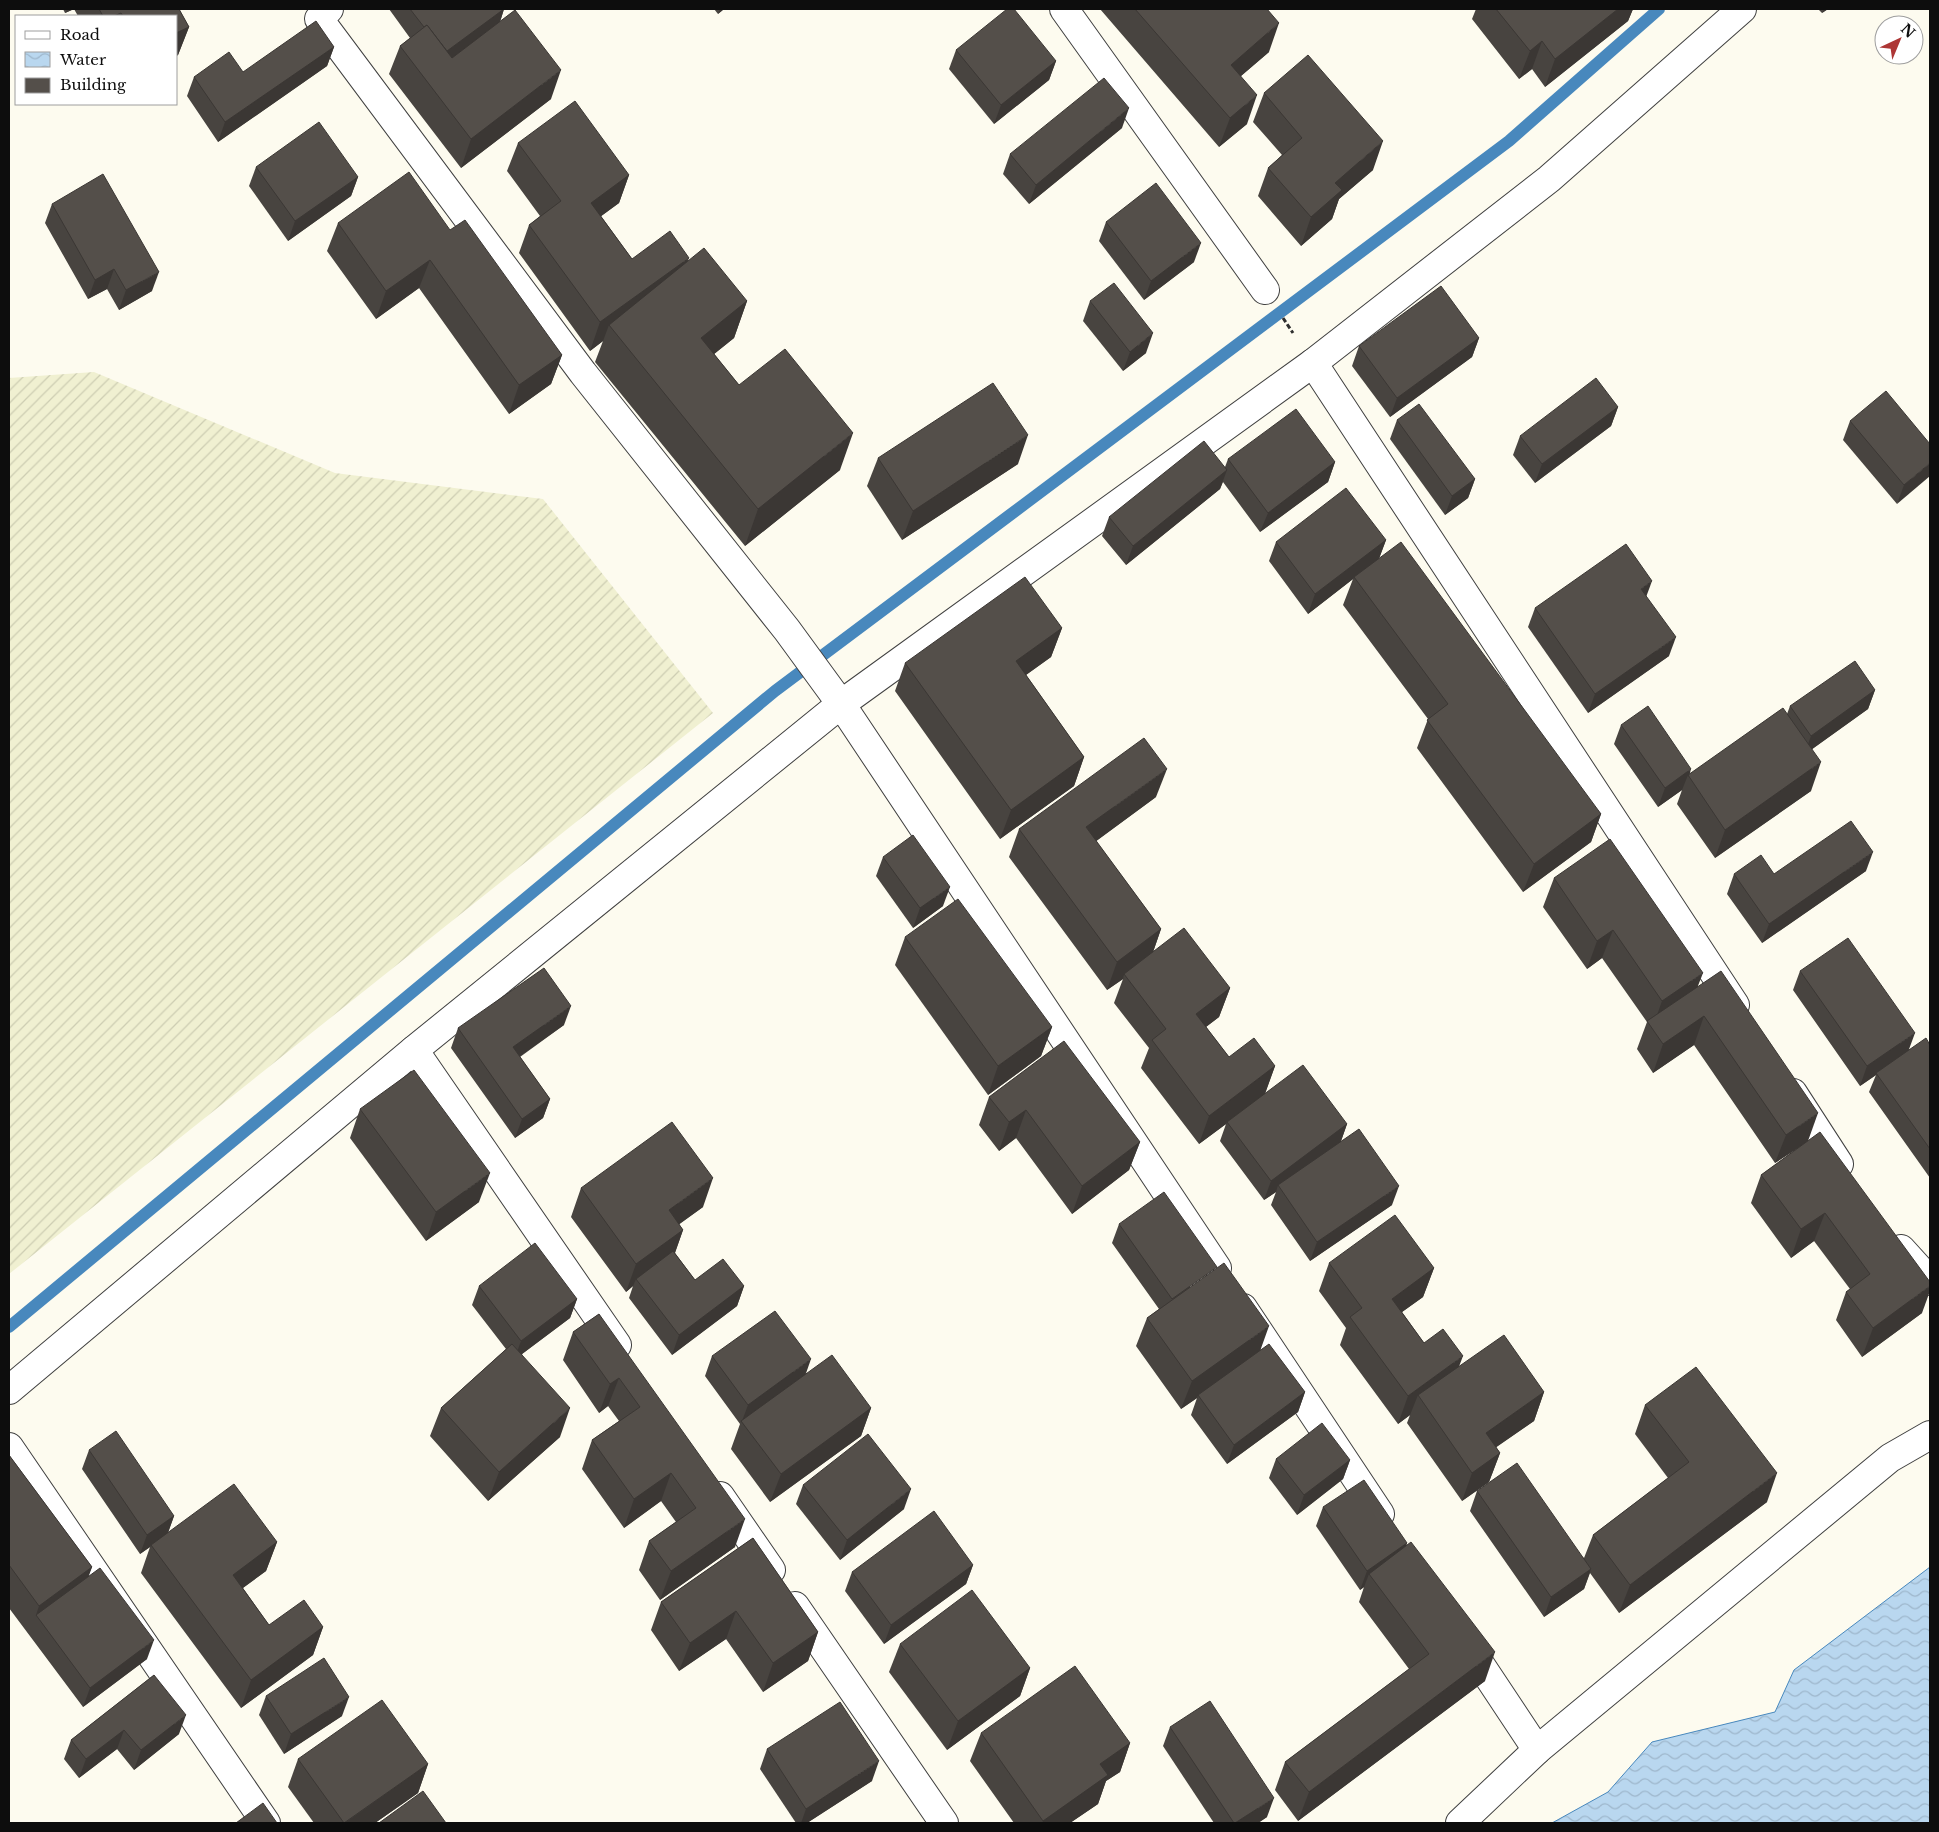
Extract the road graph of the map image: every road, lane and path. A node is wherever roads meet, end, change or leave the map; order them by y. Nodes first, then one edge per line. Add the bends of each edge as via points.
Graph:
1 (328, 9) edge
2 (1064, 9) edge
3 (1742, 9) edge
4 (1265, 290) joint
5 (1313, 363) junction
6 (841, 704) junction
7 (1746, 1022) edge
8 (414, 1050) junction
9 (1779, 1072) edge
10 (1850, 1181) edge
11 (1885, 1228) edge
12 (1930, 1281) edge
13 (628, 1362) edge
14 (9, 1390) edge
15 (1930, 1435) edge
16 (9, 1448) edge
17 (707, 1478) edge
18 (1394, 1534) edge
19 (1454, 1626) edge
20 (1537, 1750) junction
21 (266, 1823) edge
22 (944, 1823) edge
23 (1460, 1823) edge

1 - 6 street via 319,19 584,373 787,630
2 - 4 street
3 - 5 street via 1549,179
4 - 5 path
5 - 6 street
5 - 7 street
6 - 8 street
6 - 18 street
8 - 13 street
8 - 14 street
9 - 10 street
11 - 12 street
15 - 20 street via 1890,1458
16 - 21 street
17 - 22 street
19 - 20 street
20 - 23 street

